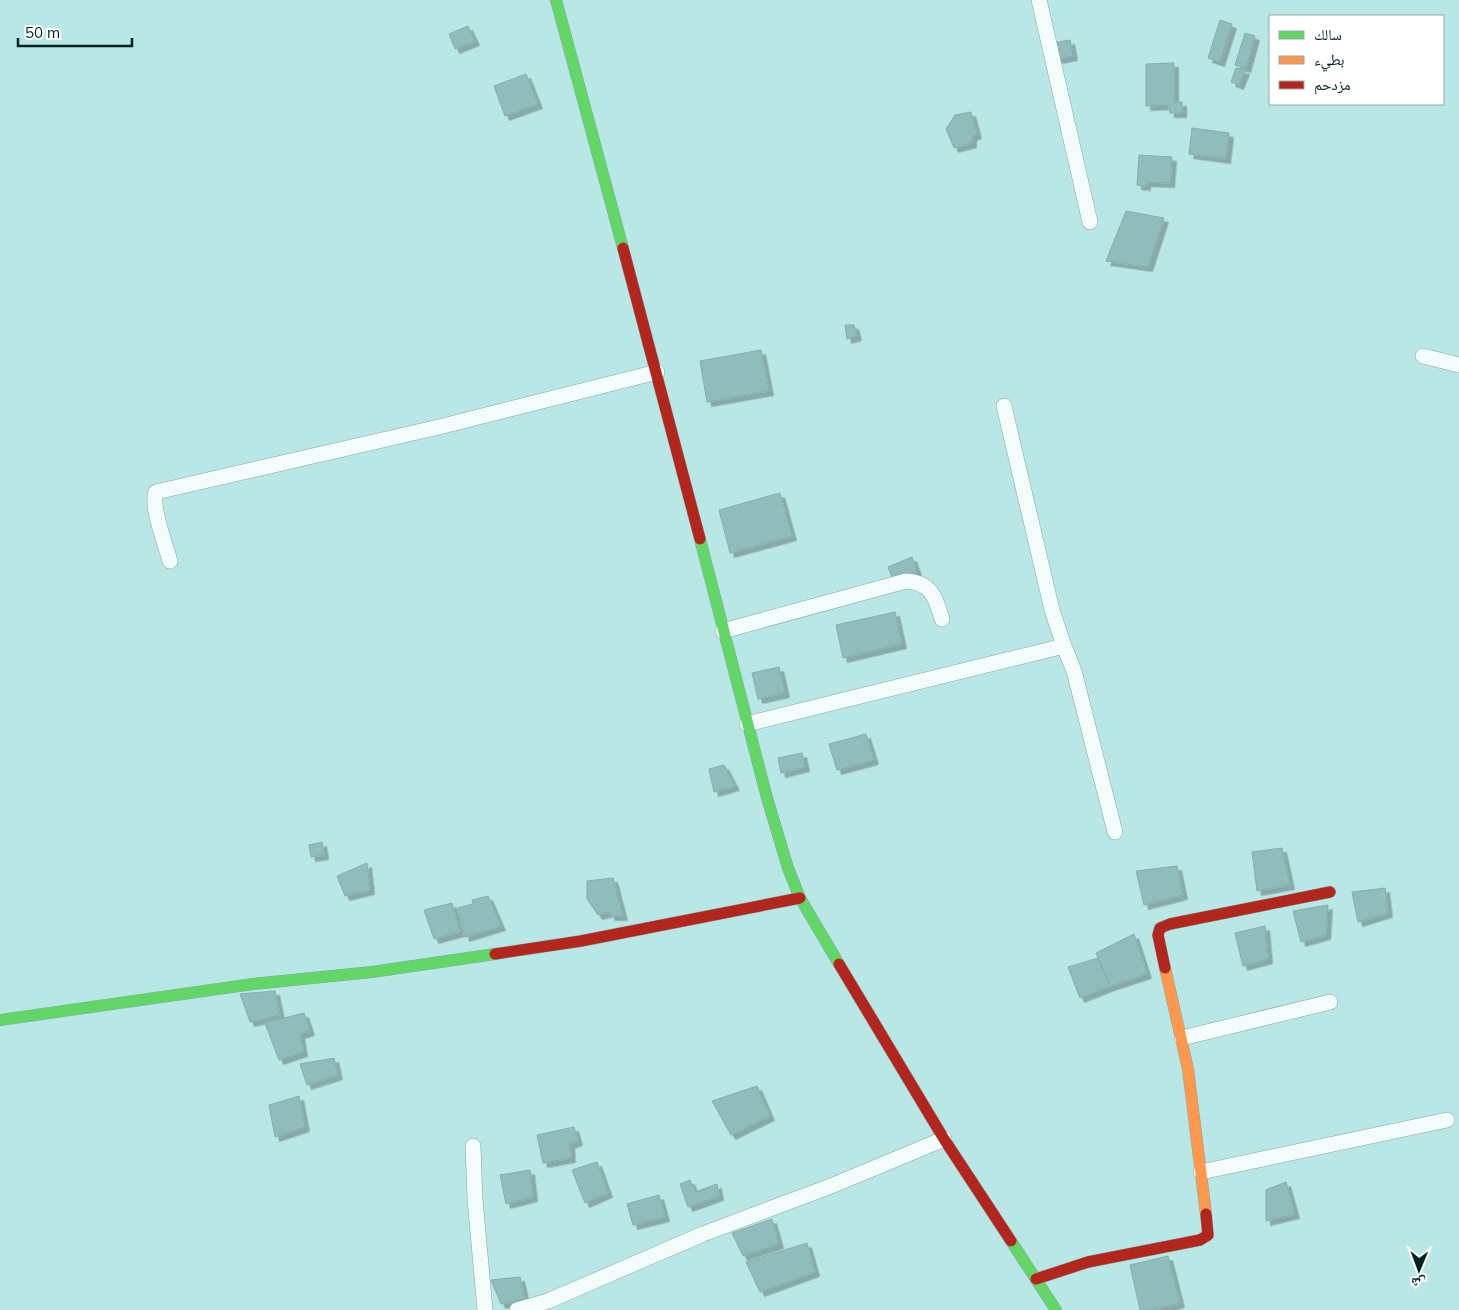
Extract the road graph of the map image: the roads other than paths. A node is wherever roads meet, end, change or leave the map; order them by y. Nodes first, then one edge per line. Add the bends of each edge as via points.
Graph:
1 (556, 0) edge
2 (1039, 0) edge
3 (1090, 222) dead end
4 (1422, 356) dead end
5 (1459, 365) edge
6 (657, 372) junction
7 (1004, 406) dead end
8 (170, 561) dead end
9 (942, 619) dead end
10 (723, 631) junction
11 (1064, 646) junction
12 (748, 724) junction
13 (1115, 832) dead end
14 (1330, 892) dead end
15 (800, 898) junction
16 (1330, 1002) dead end
17 (0, 1020) edge
18 (1182, 1038) junction
19 (1447, 1120) dead end
20 (944, 1139) junction
21 (473, 1146) dead end
22 (1201, 1172) junction
23 (1036, 1279) junction
24 (485, 1310) edge
25 (517, 1310) edge
26 (1056, 1310) edge

1 - 6 street
2 - 3 street
4 - 5 street
6 - 8 street via 439,427 156,492 155,506
6 - 10 street
7 - 11 street via 1052,610
9 - 10 street via 936,599 928,589 917,582 906,581
10 - 12 street
11 - 12 street
11 - 13 street via 1074,671
12 - 15 street via 767,798
14 - 18 street via 1160,928 1158,935
15 - 17 street via 581,941 372,972 253,984
15 - 20 street
16 - 18 street
18 - 22 street
19 - 22 street
20 - 23 street
20 - 25 street via 703,1234 548,1302
21 - 24 street
22 - 23 street via 1208,1228 1208,1235 1204,1238 1088,1262
23 - 26 street

